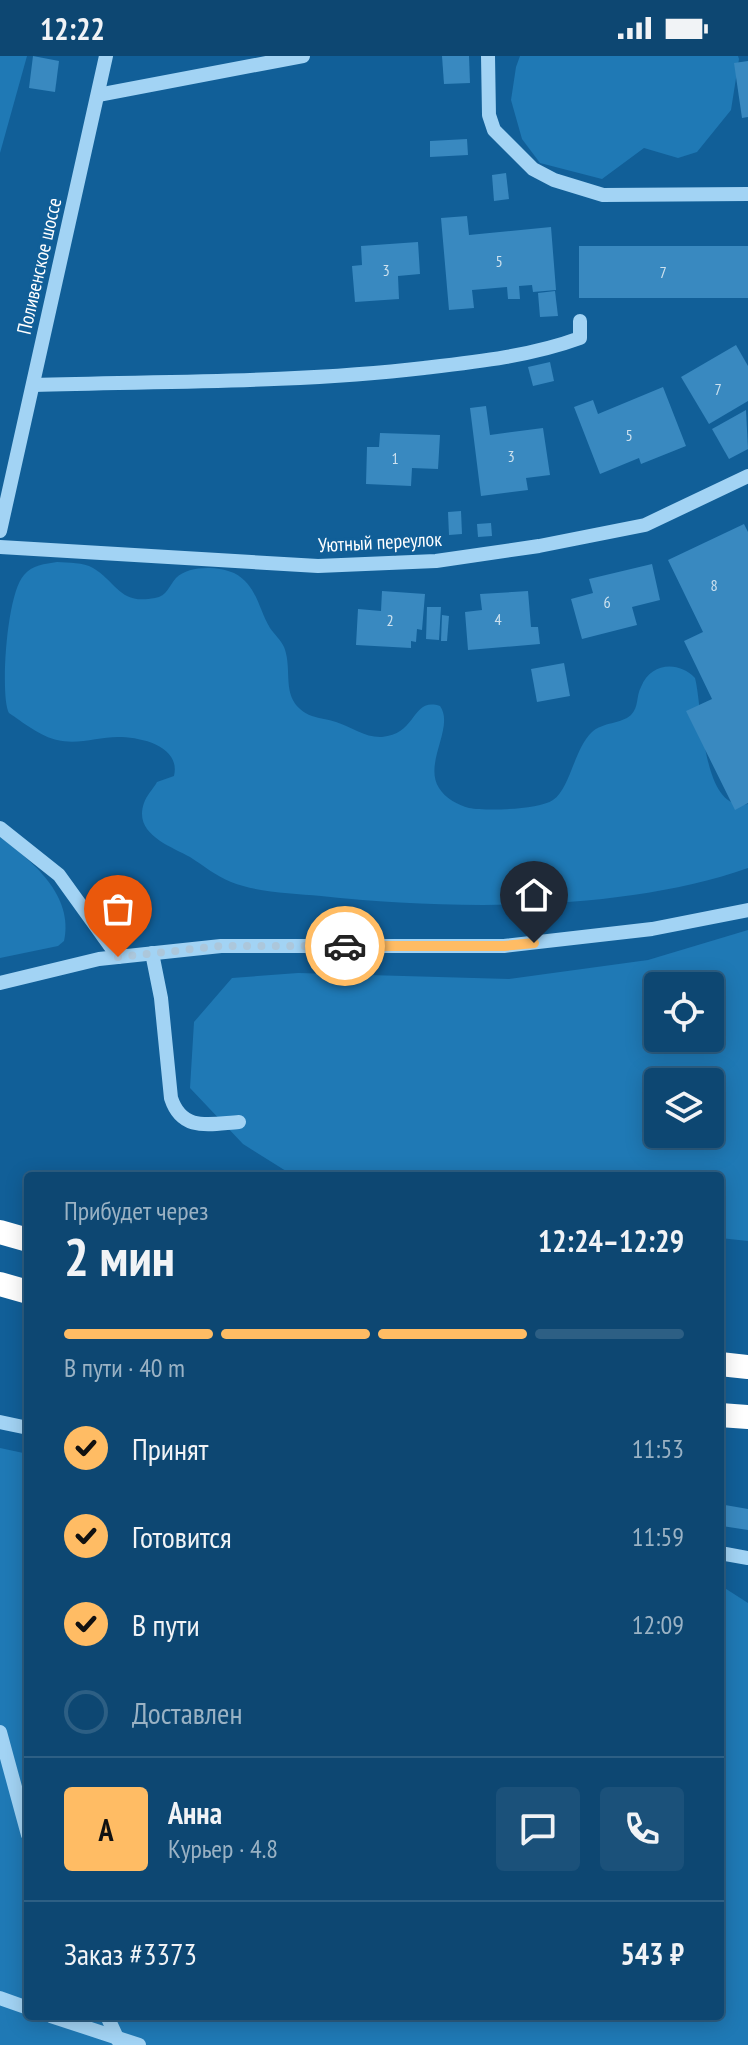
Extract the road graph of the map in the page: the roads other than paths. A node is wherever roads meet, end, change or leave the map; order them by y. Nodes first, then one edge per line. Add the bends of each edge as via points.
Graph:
1 (106, 56) edge
2 (303, 56) edge
3 (488, 56) edge
4 (98, 95) junction
5 (748, 194) edge
6 (580, 321) dead end
7 (33, 385) junction
8 (748, 476) edge
9 (0, 531) edge
10 (0, 547) edge
11 (0, 828) edge
12 (748, 910) edge
13 (152, 953) junction
14 (118, 957) junction
15 (0, 983) edge
16 (239, 1122) dead end
17 (0, 1232) edge
18 (24, 1239) edge
19 (0, 1284) edge
20 (24, 1291) edge
21 (724, 1364) edge
22 (748, 1367) edge
23 (724, 1415) edge
24 (748, 1417) edge
25 (0, 1422) edge
26 (24, 1427) edge
27 (724, 1554) edge
28 (748, 1558) edge
29 (0, 1732) edge
30 (24, 1820) edge
31 (0, 1998) edge
32 (24, 2007) edge
33 (62, 2020) edge
34 (109, 2020) edge
35 (118, 2040) junction
36 (139, 2045) edge

1 - 4 street, Поливенское шоссе
2 - 4 street
3 - 5 street via 494,130 533,169 603,195
4 - 7 street, Поливенское шоссе
6 - 7 street via 580,338 471,363 359,376
7 - 9 street, Поливенское шоссе
8 - 10 street, Уютный переулок via 645,525 436,561 318,566
11 - 14 street via 59,875
12 - 13 street via 652,929 504,946 221,946
13 - 14 street
13 - 16 street via 175,1109 184,1120 200,1124
14 - 15 street
17 - 18 highway
19 - 20 highway
21 - 22 highway
23 - 24 highway
25 - 26 street
27 - 28 street
29 - 30 street
31 - 32 street
33 - 35 street
34 - 35 street
35 - 36 street

